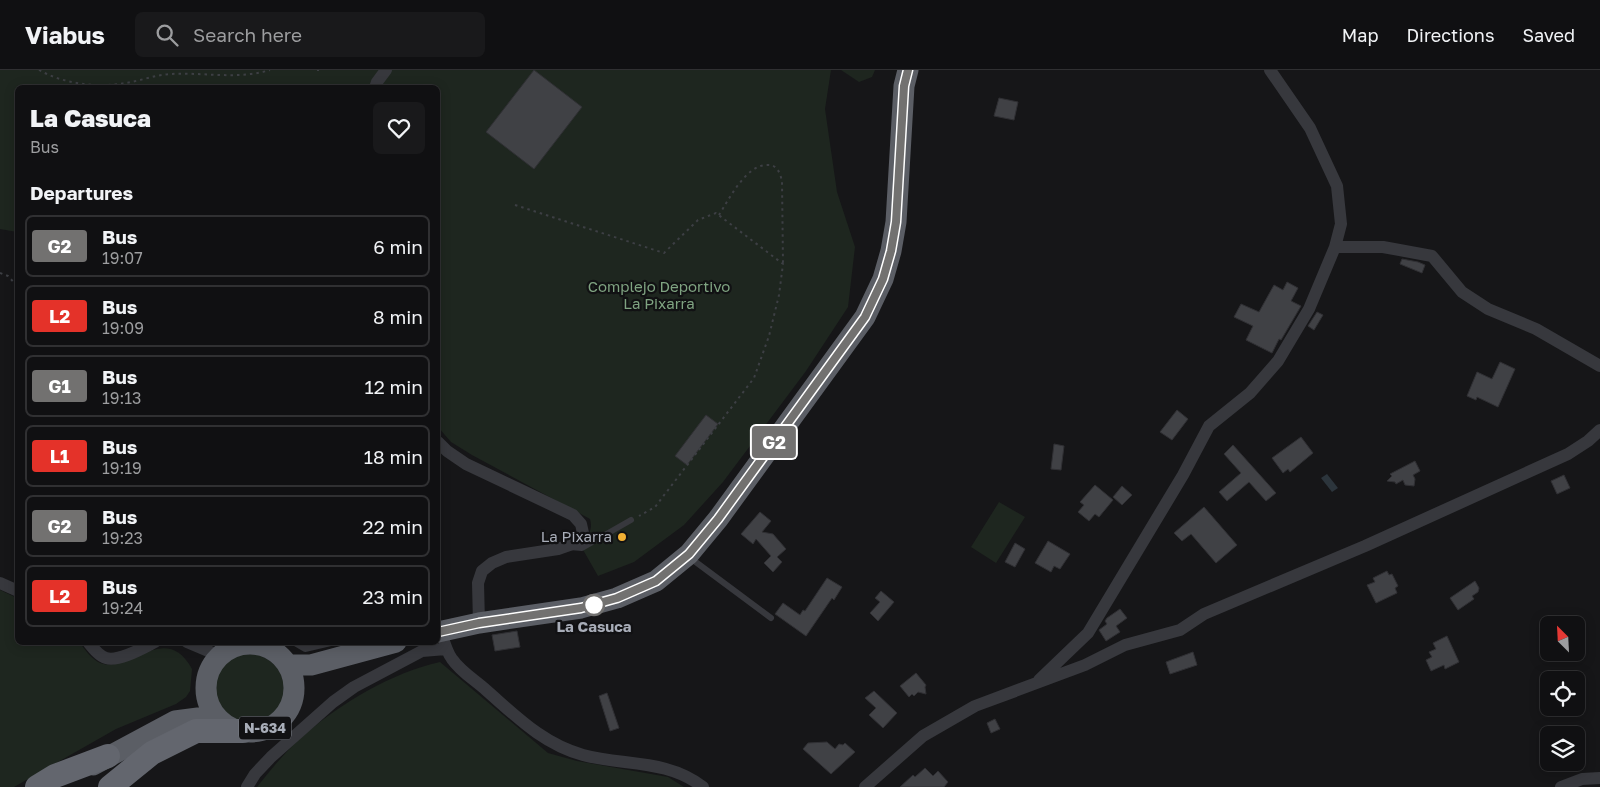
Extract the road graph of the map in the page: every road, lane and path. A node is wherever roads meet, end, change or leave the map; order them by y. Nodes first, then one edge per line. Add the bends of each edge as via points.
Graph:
1 (38, 70) edge
2 (270, 70) edge
3 (386, 70) edge
4 (908, 70) edge
5 (1270, 70) edge
6 (94, 85) edge
7 (110, 85) edge
8 (377, 85) edge
9 (515, 206) dead end
10 (719, 216) junction
11 (1335, 247) junction
12 (783, 264) junction
13 (0, 273) edge
14 (15, 284) edge
15 (1600, 366) edge
16 (1600, 430) edge
17 (440, 444) edge
18 (631, 520) joint
19 (567, 546) junction
20 (687, 556) junction
21 (0, 583) edge
22 (15, 590) edge
23 (770, 618) dead end
24 (479, 623) junction
25 (442, 637) edge
26 (90, 645) edge
27 (148, 645) edge
28 (194, 645) edge
29 (244, 645) edge
30 (258, 645) edge
31 (298, 645) edge
32 (376, 645) edge
33 (431, 645) edge
34 (336, 651) edge
35 (220, 656) junction
36 (288, 666) junction
37 (206, 683) junction
38 (1036, 684) junction
39 (294, 692) junction
40 (219, 719) junction
41 (175, 722) junction
42 (243, 731) junction
43 (108, 756) junction
44 (1600, 778) edge
45 (37, 787) edge
46 (56, 787) edge
47 (110, 787) edge
48 (247, 787) edge
49 (703, 787) edge
50 (865, 787) edge
51 (1561, 787) edge

1 - 6 path via 72,82
2 - 7 path via 239,76 170,74
3 - 8 street
4 - 20 highway via 904,86 896,222 883,279 865,317 718,519
5 - 11 street via 1310,128 1337,186 1341,224
9 - 10 path via 664,253 698,220 716,213
10 - 12 path
10 - 12 path via 742,180 759,166 775,167 782,181
11 - 15 street via 1383,247 1432,256 1462,292 1488,309 1536,329
11 - 38 street via 1309,309 1278,361 1250,393 1209,426 1184,475 1088,633
12 - 18 path via 769,336 754,378 655,506
13 - 14 path
16 - 38 street via 1568,454 1365,546 1204,614 1180,630 1125,646
17 - 19 street via 466,464 573,516 584,533
18 - 19 lane via 582,548
19 - 24 street via 492,562 482,571 478,583
20 - 23 lane
20 - 24 highway via 656,581 617,598 581,608
21 - 22 street
24 - 25 highway
25 - 49 street via 459,667 550,742 585,756 673,770
26 - 27 street via 106,658 121,657
28 - 35 street
29 - 35 highway
30 - 36 highway via 275,652
31 - 34 lane via 305,649
32 - 34 highway, N-634
33 - 48 street via 333,702 271,756
34 - 36 highway, N-634 via 311,665
34 - 39 highway, N-634
35 - 37 highway, N-634
36 - 39 highway via 293,676
37 - 40 highway, N-634 via 207,698
37 - 41 highway, N-634
38 - 50 street via 975,706 922,736
39 - 42 highway, N-634 via 285,715 275,724 261,730
40 - 41 highway, N-634
40 - 42 highway, N-634
41 - 43 highway, N-634
42 - 47 highway via 196,731 152,753
43 - 45 highway via 55,776
43 - 46 highway, N-634
44 - 51 street via 1582,779

